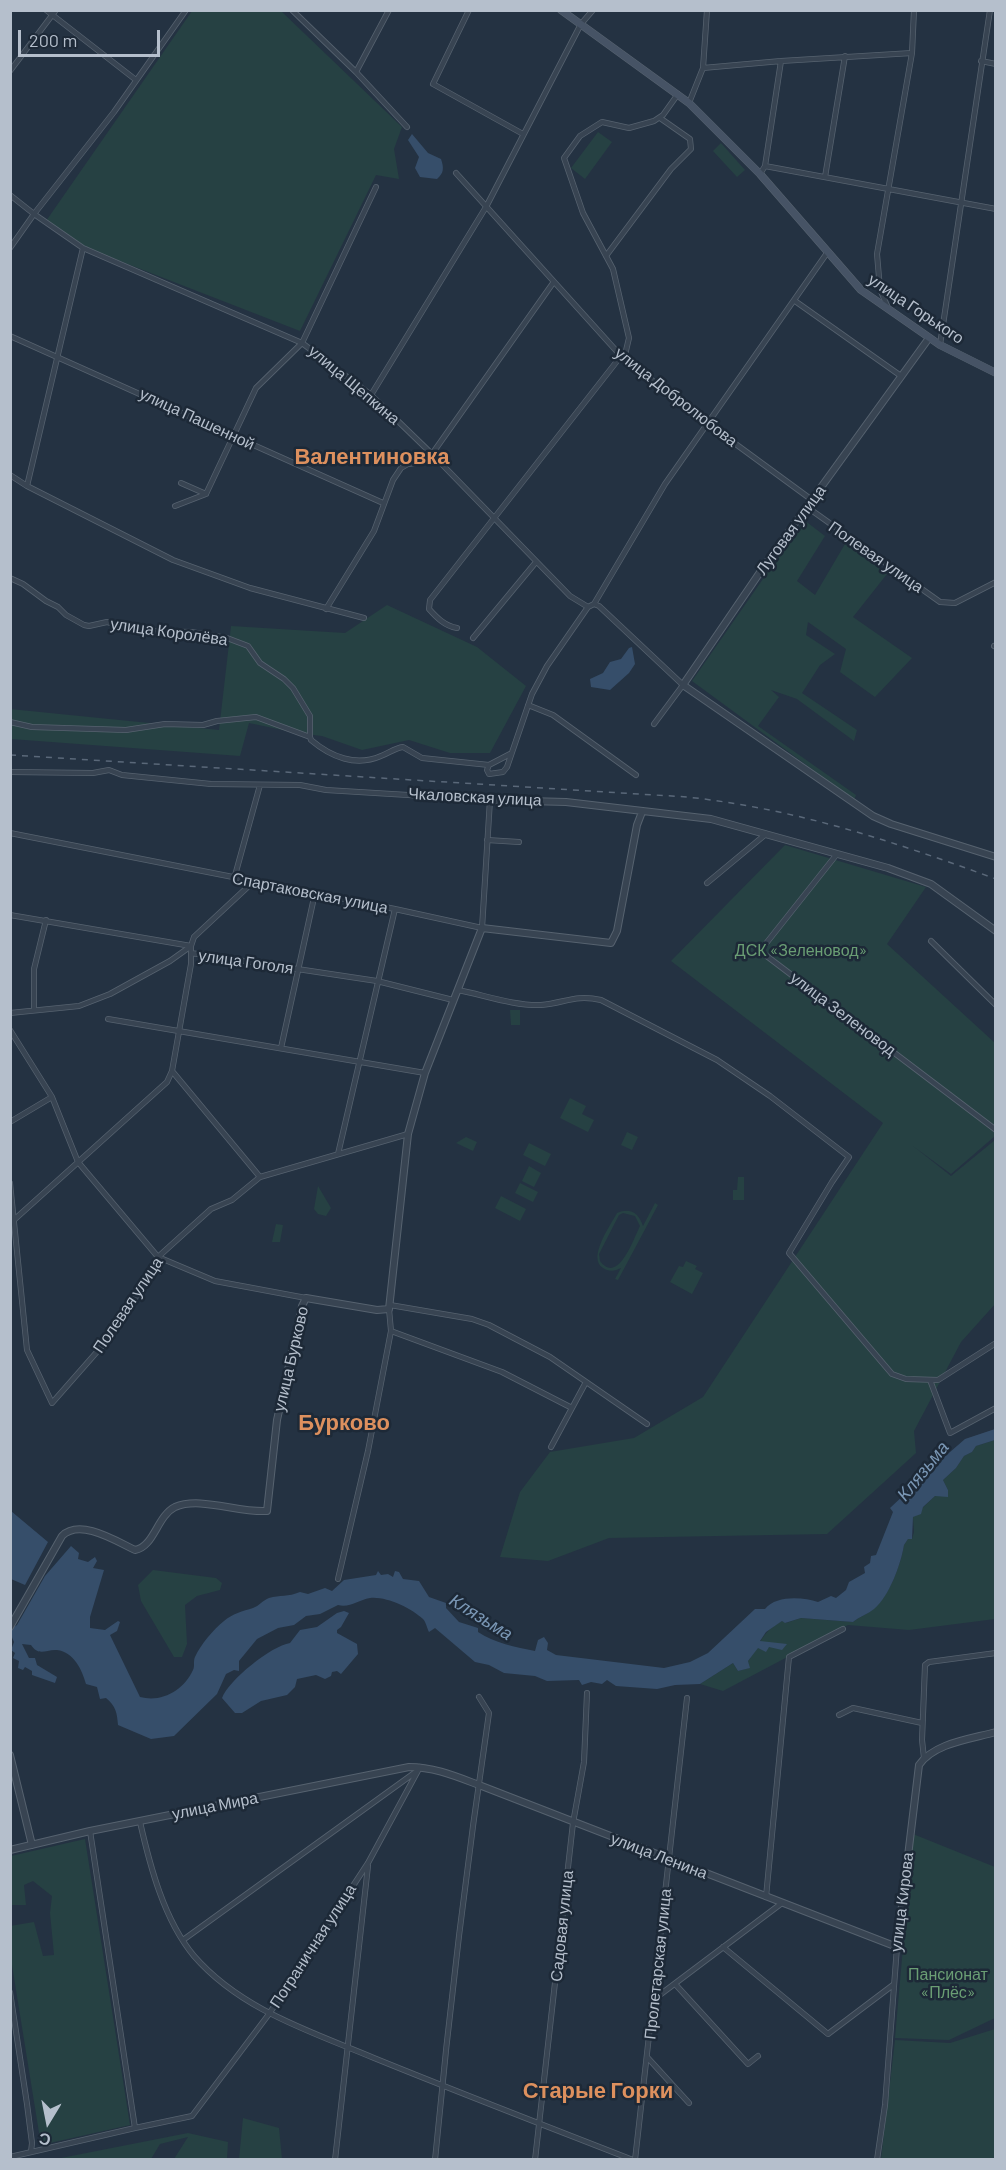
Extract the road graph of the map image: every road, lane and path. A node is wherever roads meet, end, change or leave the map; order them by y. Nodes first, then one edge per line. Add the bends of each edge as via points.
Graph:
1 (46, 10) edge
2 (186, 10) edge
3 (292, 10) edge
4 (303, 10) edge
5 (389, 10) edge
6 (469, 10) edge
7 (561, 10) edge
8 (593, 10) edge
9 (707, 10) edge
10 (914, 10) edge
11 (990, 10) edge
12 (54, 13) edge
13 (300, 16) junction
14 (581, 24) junction
15 (912, 53) junction
16 (845, 56) junction
17 (781, 61) junction
18 (981, 61) junction
19 (996, 63) edge
20 (703, 68) junction
21 (10, 71) edge
22 (356, 72) junction
23 (136, 80) junction
24 (678, 94) junction
25 (689, 103) junction
26 (660, 118) junction
27 (407, 127) dead end
28 (523, 134) junction
29 (765, 166) junction
30 (456, 173) dead end
31 (760, 174) junction
32 (825, 177) junction
33 (376, 187) dead end
34 (890, 188) junction
35 (10, 195) edge
36 (962, 203) junction
37 (486, 207) junction
38 (996, 209) edge
39 (34, 214) junction
40 (10, 248) edge
41 (83, 248) junction
42 (827, 253) junction
43 (606, 256) junction
44 (553, 283) junction
45 (795, 301) junction
46 (889, 311) junction
47 (10, 336) edge
48 (929, 338) junction
49 (302, 342) junction
50 (940, 345) junction
51 (58, 356) junction
52 (622, 357) junction
53 (996, 373) edge
54 (901, 376) junction
55 (371, 395) junction
56 (707, 423) junction
57 (234, 437) junction
58 (432, 454) junction
59 (10, 475) edge
60 (181, 483) dead end
61 (27, 486) junction
62 (206, 494) junction
63 (812, 500) junction
64 (383, 503) junction
65 (175, 506) dead end
66 (807, 507) junction
67 (495, 520) junction
68 (536, 562) junction
69 (10, 578) edge
70 (996, 582) edge
71 (594, 604) junction
72 (588, 607) junction
73 (326, 609) junction
74 (364, 618) dead end
75 (457, 628) dead end
76 (473, 638) dead end
77 (683, 685) junction
78 (528, 705) junction
79 (10, 722) edge
80 (654, 724) dead end
81 (310, 737) junction
82 (510, 754) junction
83 (489, 765) junction
84 (10, 772) edge
85 (636, 775) dead end
86 (260, 785) junction
87 (490, 800) junction
88 (642, 812) junction
89 (10, 833) edge
90 (766, 834) junction
91 (487, 840) junction
92 (519, 842) dead end
93 (837, 854) junction
94 (996, 857) edge
95 (234, 879) junction
96 (252, 882) junction
97 (707, 883) dead end
98 (315, 893) junction
99 (395, 909) junction
100 (10, 915) edge
101 (46, 920) junction
102 (482, 928) junction
103 (996, 931) edge
104 (931, 941) dead end
105 (191, 946) junction
106 (191, 953) junction
107 (299, 969) junction
108 (377, 981) junction
109 (458, 990) junction
110 (453, 1000) junction
111 (996, 1005) edge
112 (34, 1010) junction
113 (10, 1013) edge
114 (108, 1019) dead end
115 (10, 1030) edge
116 (178, 1030) junction
117 (281, 1047) junction
118 (361, 1061) junction
119 (172, 1071) junction
120 (425, 1073) junction
121 (52, 1097) junction
122 (10, 1122) edge
123 (996, 1130) edge
124 (408, 1134) junction
125 (338, 1154) junction
126 (78, 1162) junction
127 (260, 1177) junction
128 (10, 1183) edge
129 (12, 1219) edge
130 (158, 1257) junction
131 (306, 1298) junction
132 (390, 1307) junction
133 (391, 1331) junction
134 (996, 1343) edge
135 (930, 1380) junction
136 (585, 1382) junction
137 (572, 1408) junction
138 (996, 1408) edge
139 (646, 1424) dead end
140 (551, 1447) dead end
141 (338, 1579) dead end
142 (12, 1624) edge
143 (843, 1629) dead end
144 (996, 1653) edge
145 (587, 1693) dead end
146 (479, 1697) dead end
147 (687, 1698) dead end
148 (838, 1715) dead end
149 (922, 1724) junction
150 (996, 1732) edge
151 (10, 1755) edge
152 (924, 1758) junction
153 (419, 1769) junction
154 (478, 1785) junction
155 (140, 1822) junction
156 (573, 1823) junction
157 (90, 1831) junction
158 (32, 1845) junction
159 (10, 1850) edge
160 (669, 1860) junction
161 (368, 1863) junction
162 (766, 1897) junction
163 (782, 1903) junction
164 (183, 1940) junction
165 (723, 1947) junction
166 (897, 1947) junction
167 (676, 1985) junction
168 (893, 1985) junction
169 (10, 1992) edge
170 (653, 2000) junction
171 (269, 2014) junction
172 (348, 2047) junction
173 (758, 2056) dead end
174 (647, 2057) junction
175 (442, 2086) junction
176 (690, 2103) dead end
177 (540, 2123) junction
178 (135, 2128) junction
179 (31, 2152) junction
180 (10, 2157) edge
181 (335, 2160) edge
182 (435, 2160) edge
183 (535, 2160) edge
184 (634, 2160) edge
185 (877, 2160) edge

1 - 12 street
2 - 23 street
3 - 13 street
4 - 13 street
5 - 22 street
6 - 28 street via 433,84
7 - 14 main road, улица Горького
8 - 14 street
9 - 20 street
10 - 15 street
11 - 18 street
12 - 21 street
12 - 23 street
13 - 22 street
14 - 24 main road, улица Горького
14 - 28 street
15 - 16 street
15 - 34 street
16 - 17 street
16 - 32 street
17 - 20 street
17 - 29 street
18 - 19 street
18 - 36 street
20 - 25 street
22 - 27 street
23 - 39 street
24 - 25 main road, улица Горького
24 - 26 street
25 - 31 main road, улица Горького
26 - 43 street via 690,139 691,149 671,169
26 - 43 street via 629,128 602,122 580,136 564,158 583,213
28 - 37 street
29 - 31 street
29 - 32 street
30 - 37 street, улица Добролюбова
31 - 42 main road, улица Горького
32 - 34 street
33 - 49 street
34 - 36 street
34 - 46 street via 877,254 880,289
35 - 39 street, улица Щепкина
36 - 38 street
36 - 50 street
37 - 44 street, улица Добролюбова
37 - 55 street
39 - 40 street
39 - 41 street, улица Щепкина
41 - 49 street, улица Щепкина
41 - 51 street
42 - 45 street
42 - 46 main road, улица Горького via 861,290
43 - 52 street via 613,269 629,338
44 - 52 street, улица Добролюбова
44 - 58 street
45 - 54 street
45 - 56 street
46 - 48 main road, улица Горького
47 - 51 street, улица Пашенной
48 - 50 main road, улица Горького
48 - 54 street, Луговая улица
49 - 55 street, улица Щепкина
49 - 57 street via 256,388
50 - 53 main road, улица Горького
51 - 57 street, улица Пашенной
51 - 61 street
52 - 56 street, улица Добролюбова
52 - 67 street
54 - 63 street, Луговая улица
55 - 58 street, улица Щепкина
56 - 63 street, улица Добролюбова
56 - 71 street via 649,508
57 - 62 street
57 - 64 street, улица Пашенной
58 - 64 street via 424,462 400,468
58 - 67 street, улица Щепкина
59 - 61 street
60 - 62 street
61 - 73 street via 173,560 250,588
62 - 65 street
63 - 66 street, Луговая улица
64 - 73 street via 374,531
66 - 70 street, Полевая улица via 940,602 955,603
66 - 77 street, Луговая улица
67 - 68 street, улица Щепкина
67 - 75 street via 430,600 429,609 435,616
68 - 72 street, улица Щепкина via 570,596
68 - 76 street
69 - 81 street, улица Королёва via 84,625 107,622 143,631 191,632 248,646 260,663 293,688 310,716
71 - 72 street
71 - 77 street
72 - 78 street via 547,666
73 - 74 street
77 - 80 street, Луговая улица
77 - 94 street via 873,816
78 - 82 street
78 - 85 street via 553,715
79 - 81 street via 32,727 126,730 256,717
81 - 83 street via 348,760 372,759 403,747 422,758
82 - 83 street
82 - 83 street via 503,772 489,774
84 - 86 street, Чкаловская улица via 109,770 122,775 211,784
86 - 87 street, Чкаловская улица
86 - 95 street
87 - 88 street, Чкаловская улица via 566,802
87 - 91 street
88 - 90 street, Чкаловская улица via 711,819
88 - 102 street, Спартаковская улица via 617,931 611,943
89 - 95 street, Спартаковская улица
90 - 93 street, Чкаловская улица
90 - 97 street
91 - 92 street
91 - 102 street
93 - 103 street, Чкаловская улица via 931,884
93 - 123 street, улица Зеленовод via 760,951
95 - 96 street, Спартаковская улица
96 - 98 street, Спартаковская улица
96 - 105 street via 194,937
98 - 99 street, Спартаковская улица
98 - 107 street
99 - 102 street, Спартаковская улица
99 - 108 street
100 - 101 street, улица Гоголя
101 - 105 street, улица Гоголя
101 - 112 street via 34,969
102 - 109 street
104 - 111 street
105 - 106 street, улица Гоголя
105 - 112 street via 110,994 79,1006
106 - 107 street, улица Гоголя
106 - 116 street
107 - 108 street, улица Гоголя
107 - 117 street
108 - 110 street, улица Гоголя
108 - 118 street
109 - 110 street
109 - 135 street via 527,1004 543,1005 586,996 601,1000 717,1060 849,1157 789,1253 892,1374
110 - 120 street
112 - 113 street
114 - 116 street
115 - 121 street
116 - 117 street
116 - 119 street
117 - 118 street
118 - 120 street
118 - 125 street
119 - 126 street via 167,1082
119 - 127 street
120 - 124 street
121 - 122 street
121 - 126 street
124 - 125 street, Полевая улица
124 - 132 street
125 - 127 street, Полевая улица
126 - 129 street
126 - 130 street
127 - 130 street, Полевая улица via 232,1200 211,1209
128 - 129 street
129 - 130 street, Полевая улица via 27,1350 52,1403 105,1345 117,1321 147,1283
130 - 131 street via 215,1281
131 - 132 street, улица Бурково via 377,1310
131 - 142 street, улица Бурково via 278,1420 267,1511 189,1503 172,1509 144,1547 135,1550 94,1532 67,1530
132 - 133 street
132 - 136 street via 480,1321 531,1346
133 - 137 street via 502,1372
133 - 141 street
134 - 135 street via 938,1380
135 - 138 street via 950,1433
136 - 137 street
136 - 139 street
137 - 140 street
143 - 162 street via 789,1657
144 - 149 street via 927,1664
145 - 156 street, Садовая улица via 584,1762
146 - 154 street via 489,1713
147 - 160 street, Пролетарская улица
148 - 149 street via 853,1708
149 - 152 street
150 - 152 street via 940,1749
151 - 158 street
152 - 166 street, улица Кирова via 917,1774
153 - 154 street, улица Ленина via 437,1770
153 - 155 street, улица Мира via 409,1767
153 - 161 street, Пограничная улица
153 - 164 street
154 - 156 street, улица Ленина
154 - 175 street
155 - 157 street, улица Мира
155 - 164 street via 169,1913
156 - 160 street, улица Ленина
156 - 177 street, Садовая улица
157 - 158 street, улица Мира
157 - 178 street
158 - 159 street, улица Мира
160 - 162 street, улица Ленина
160 - 170 street, Пролетарская улица
161 - 171 street, Пограничная улица
161 - 172 street
162 - 163 street, улица Ленина
163 - 165 street
163 - 166 street, улица Ленина
164 - 171 street via 221,1983
165 - 167 street
165 - 168 street via 828,2034
166 - 168 street, улица Кирова
167 - 170 street
167 - 173 street via 748,2064
168 - 185 street, улица Кирова
169 - 179 street
170 - 174 street, Пролетарская улица
171 - 172 street
171 - 178 street, Пограничная улица via 192,2116
172 - 175 street
172 - 181 street
174 - 176 street
174 - 184 street, Пролетарская улица
175 - 177 street
175 - 182 street
177 - 183 street, Садовая улица
177 - 184 street
178 - 179 street
179 - 180 street

